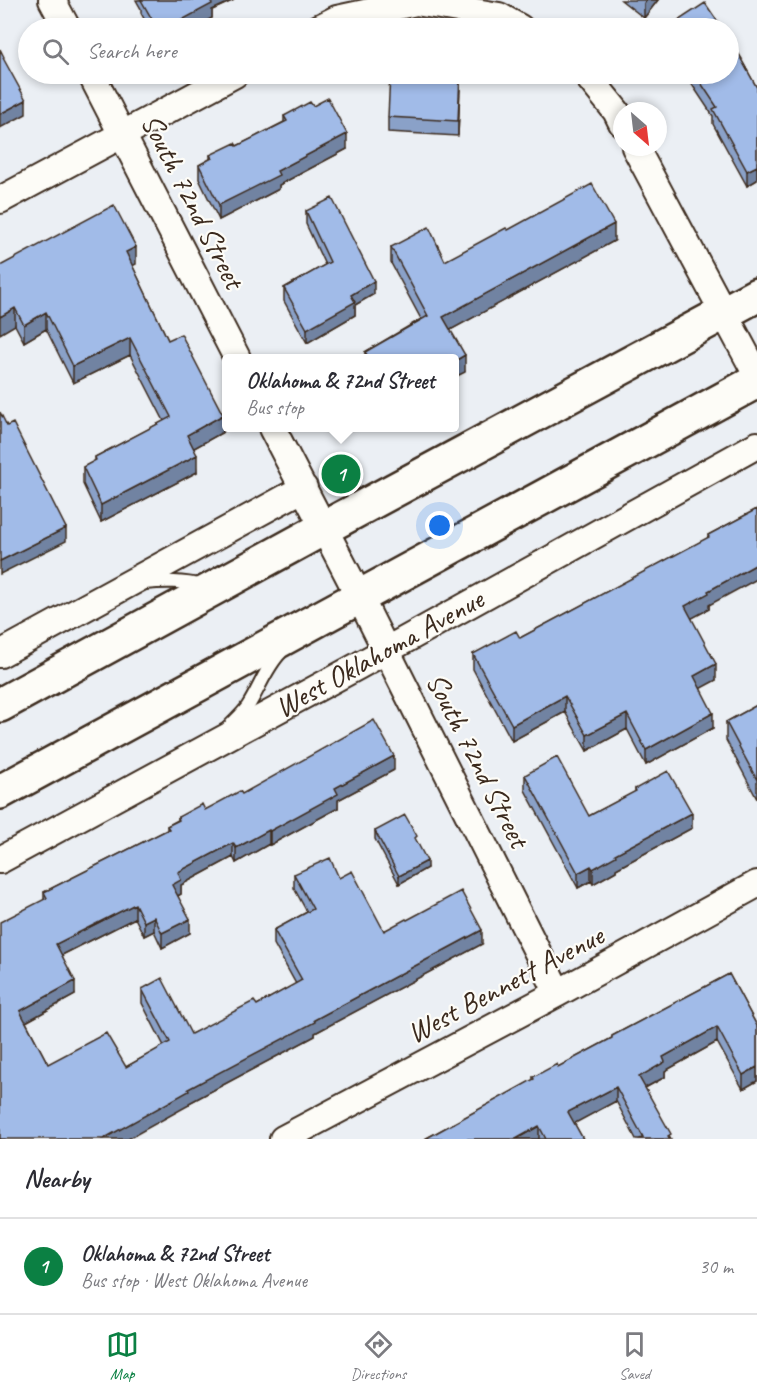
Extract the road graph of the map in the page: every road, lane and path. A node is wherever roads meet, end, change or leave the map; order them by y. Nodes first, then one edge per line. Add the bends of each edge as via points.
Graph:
1 (52, 0) edge
2 (62, 18) edge
3 (342, 18) edge
4 (502, 18) edge
5 (96, 84) edge
6 (216, 84) edge
7 (594, 84) edge
8 (613, 107) edge
9 (122, 134) junction
10 (640, 156) edge
11 (0, 200) edge
12 (757, 295) edge
13 (723, 312) junction
14 (235, 354) edge
15 (757, 375) edge
16 (757, 381) edge
17 (274, 432) edge
18 (757, 445) edge
19 (304, 488) junction
20 (324, 528) junction
21 (120, 588) junction
22 (214, 588) junction
23 (359, 596) junction
24 (313, 622) junction
25 (386, 650) junction
26 (0, 654) edge
27 (0, 705) edge
28 (210, 746) junction
29 (0, 792) edge
30 (0, 861) edge
31 (754, 893) edge
32 (558, 993) junction
33 (283, 1139) edge

1 - 2 street
3 - 4 street via 416,2
5 - 9 street, South 72nd Street
6 - 9 street
7 - 8 street
9 - 11 street
9 - 14 street, South 72nd Street
10 - 13 street
12 - 13 main road
13 - 15 street
13 - 20 main road
16 - 23 main road, West Oklahoma Avenue
17 - 19 street, South 72nd Street
18 - 25 street, West Oklahoma Avenue
19 - 20 street, South 72nd Street
19 - 21 street
20 - 22 main road
20 - 23 street, South 72nd Street
21 - 22 lane via 170,581
21 - 26 street
22 - 27 main road
23 - 24 main road, West Oklahoma Avenue
23 - 25 street, South 72nd Street
24 - 28 lane via 276,657 247,708
24 - 29 main road, West Oklahoma Avenue
25 - 28 street, West Oklahoma Avenue
25 - 32 street, South 72nd Street
28 - 30 street, West Oklahoma Avenue
31 - 32 street, West Bennett Avenue
32 - 33 street, West Bennett Avenue

